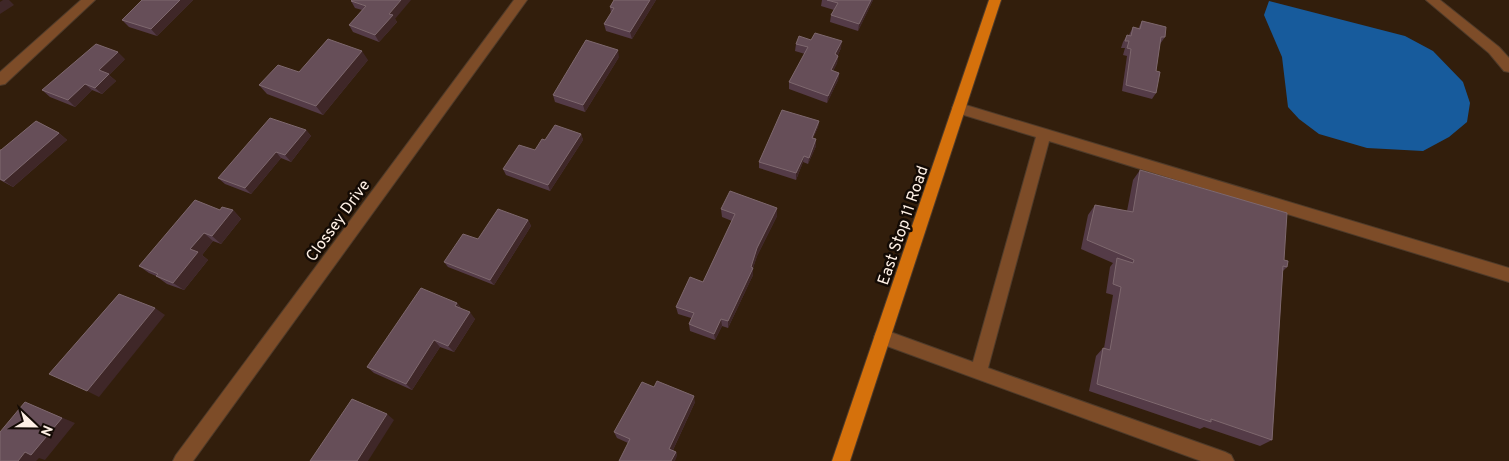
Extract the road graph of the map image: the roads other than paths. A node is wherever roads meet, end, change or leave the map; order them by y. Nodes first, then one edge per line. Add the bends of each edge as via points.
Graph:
1 (89, 0) edge
2 (521, 0) edge
3 (995, 0) edge
4 (1432, 0) edge
5 (1509, 67) edge
6 (0, 80) edge
7 (959, 108) junction
8 (1044, 134) junction
9 (1509, 275) edge
10 (882, 337) junction
11 (979, 372) junction
12 (182, 461) edge
13 (841, 461) edge
14 (1225, 461) edge

1 - 6 street
2 - 12 street, Clossey Drive
3 - 7 main road, East Stop 11 Road
4 - 5 street via 1494,50
7 - 8 street
7 - 10 main road, East Stop 11 Road
8 - 9 street
8 - 11 street
10 - 11 street
10 - 13 main road, East Stop 11 Road
11 - 14 street

